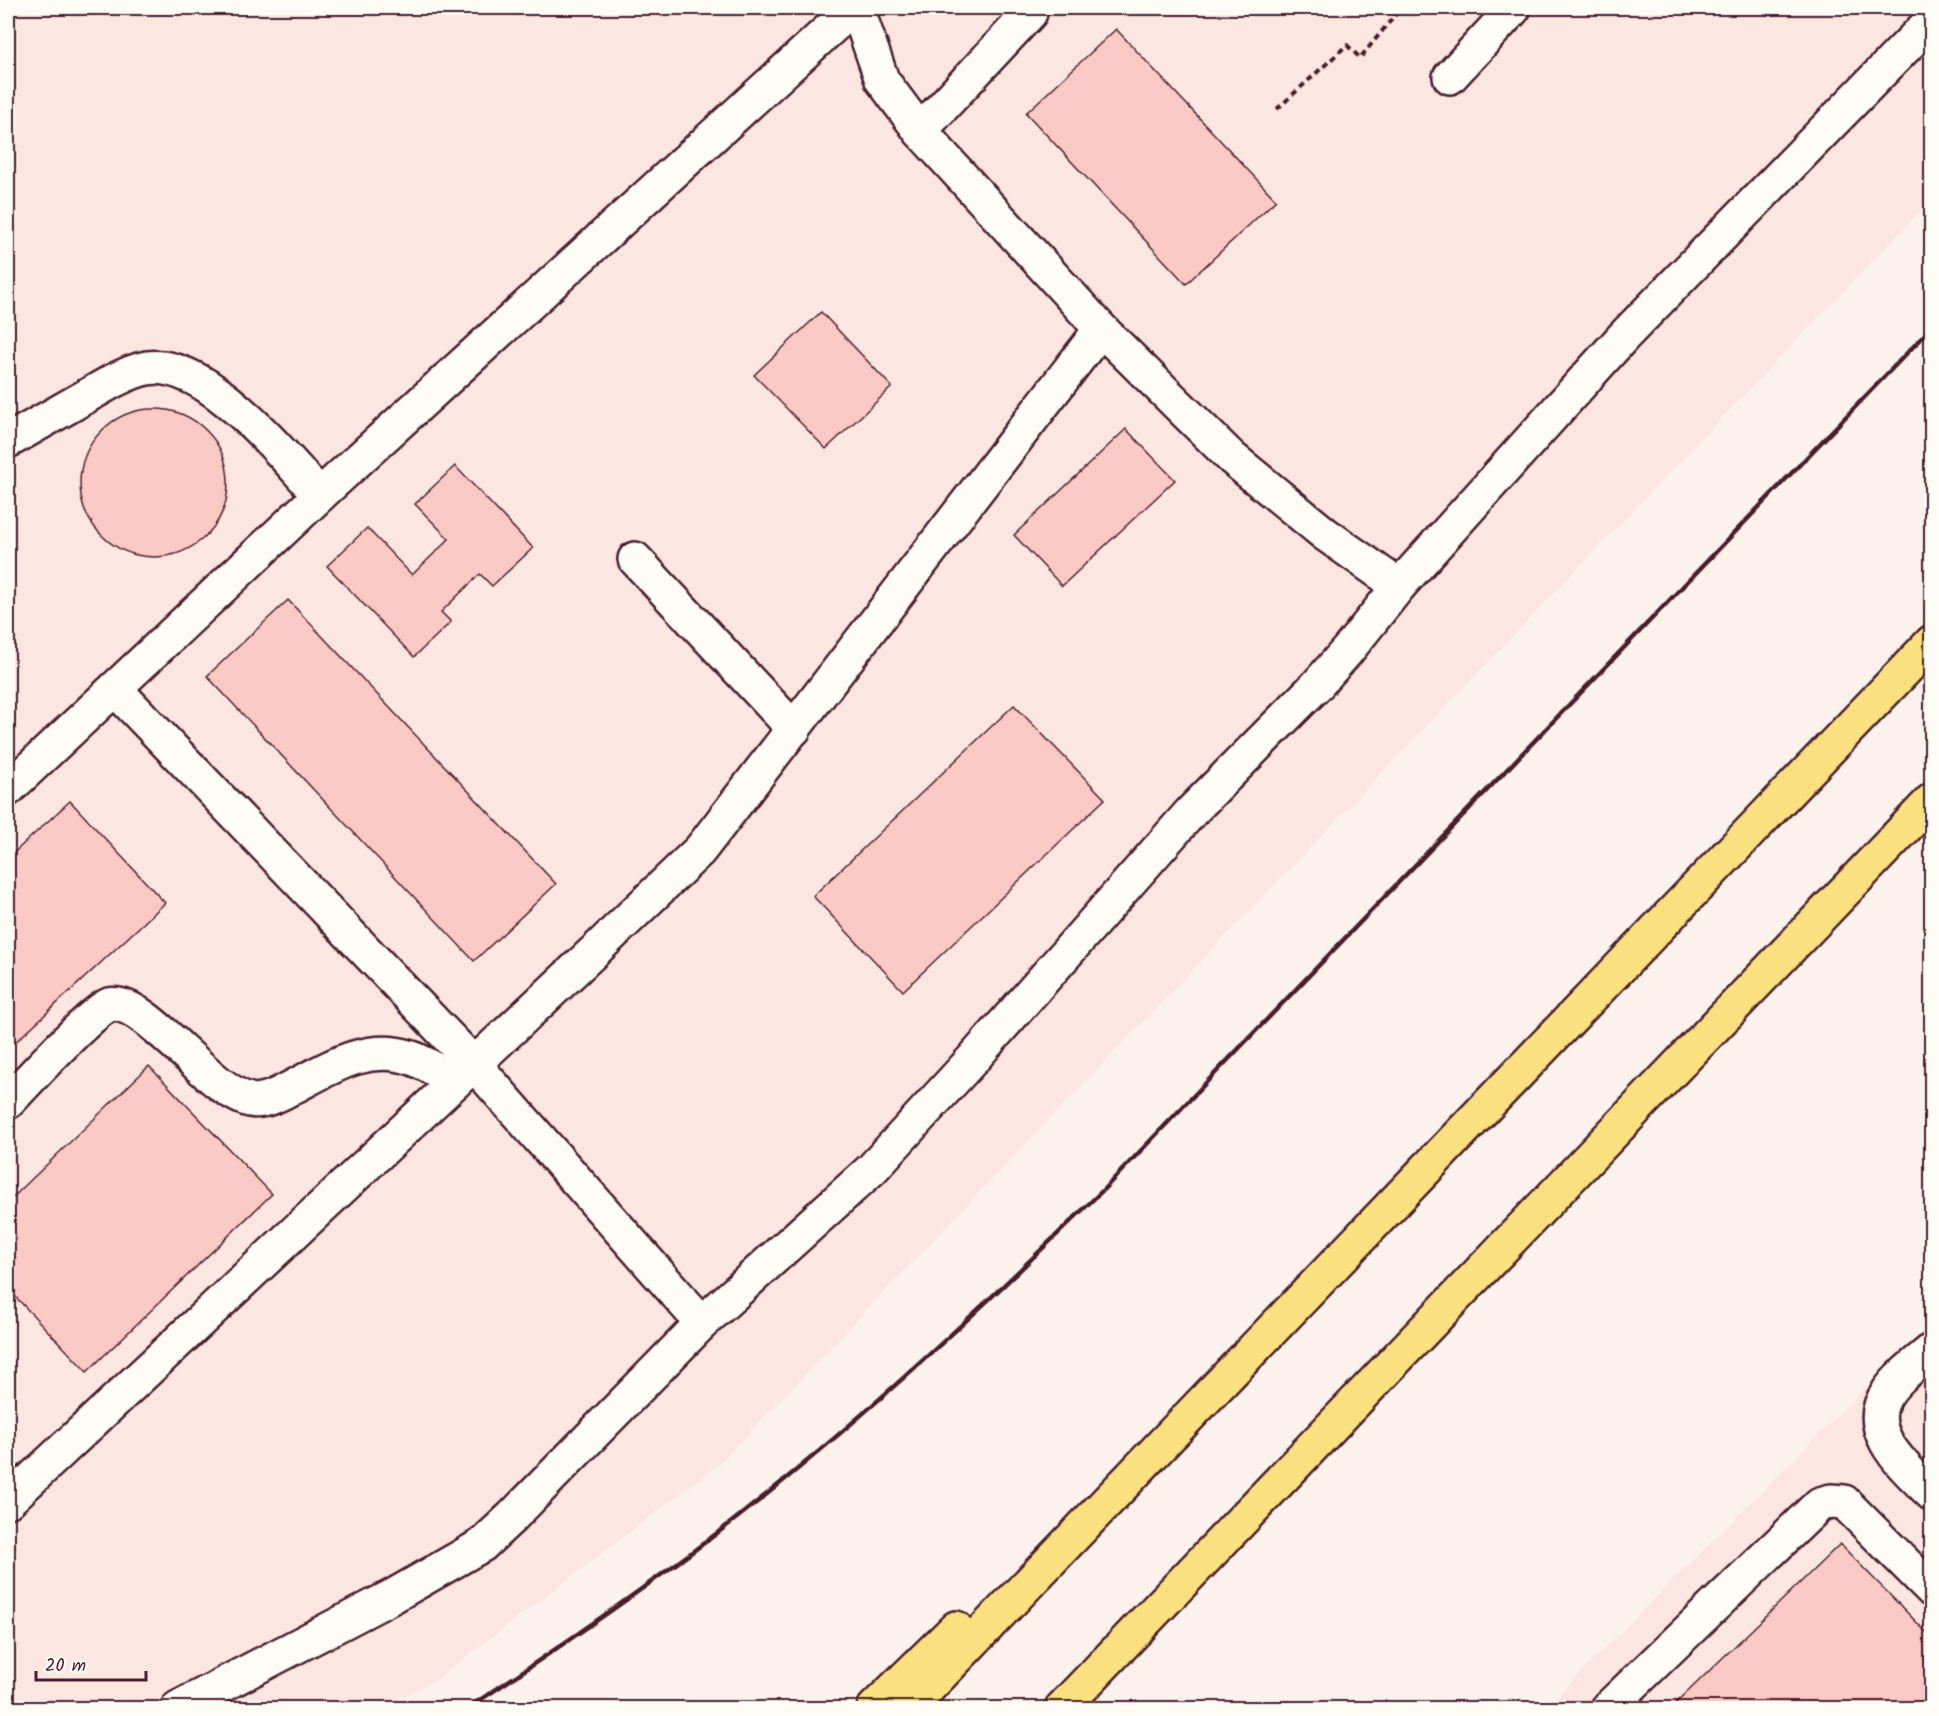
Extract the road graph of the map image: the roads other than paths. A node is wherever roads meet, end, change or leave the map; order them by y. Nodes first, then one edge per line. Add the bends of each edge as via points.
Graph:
1 (855, 8) edge
2 (1514, 8) edge
3 (1030, 13) dead end
4 (1932, 20) edge
5 (1450, 77) dead end
6 (920, 131) junction
7 (1101, 329) junction
8 (8, 441) edge
9 (320, 495) junction
10 (635, 559) dead end
11 (1400, 586) junction
12 (1932, 642) edge
13 (114, 689) junction
14 (794, 729) junction
15 (8, 789) edge
16 (1932, 800) edge
17 (465, 1073) junction
18 (8, 1102) edge
19 (1460, 1132) junction
20 (702, 1323) junction
21 (1932, 1350) edge
22 (1932, 1494) edge
23 (8, 1501) edge
24 (1198, 1566) junction
25 (1932, 1590) edge
26 (178, 1708) edge
27 (874, 1708) edge
28 (909, 1708) edge
29 (1062, 1708) edge
30 (1086, 1708) edge
31 (1608, 1708) edge

1 - 6 lane via 882,80
1 - 9 lane
2 - 5 lane
3 - 6 lane
4 - 11 lane via 1624,336
6 - 7 lane
7 - 11 lane via 1232,458 1325,534
7 - 14 lane
8 - 9 lane via 112,381 148,368 176,370 203,382 240,412
9 - 13 lane
10 - 14 lane
11 - 20 lane via 1317,685 1192,811 872,1168
12 - 19 highway
13 - 15 lane
13 - 17 lane
14 - 17 lane via 700,850
16 - 24 highway
17 - 18 lane via 387,1051 339,1063 285,1091 250,1100 213,1079 139,1012 123,1005 108,1005
17 - 20 lane
17 - 23 lane
19 - 27 highway
19 - 28 highway
20 - 26 lane via 482,1545
21 - 22 lane via 1887,1393 1879,1421 1885,1440 1899,1461
24 - 29 highway
24 - 30 highway
25 - 31 lane via 1844,1502 1820,1504

